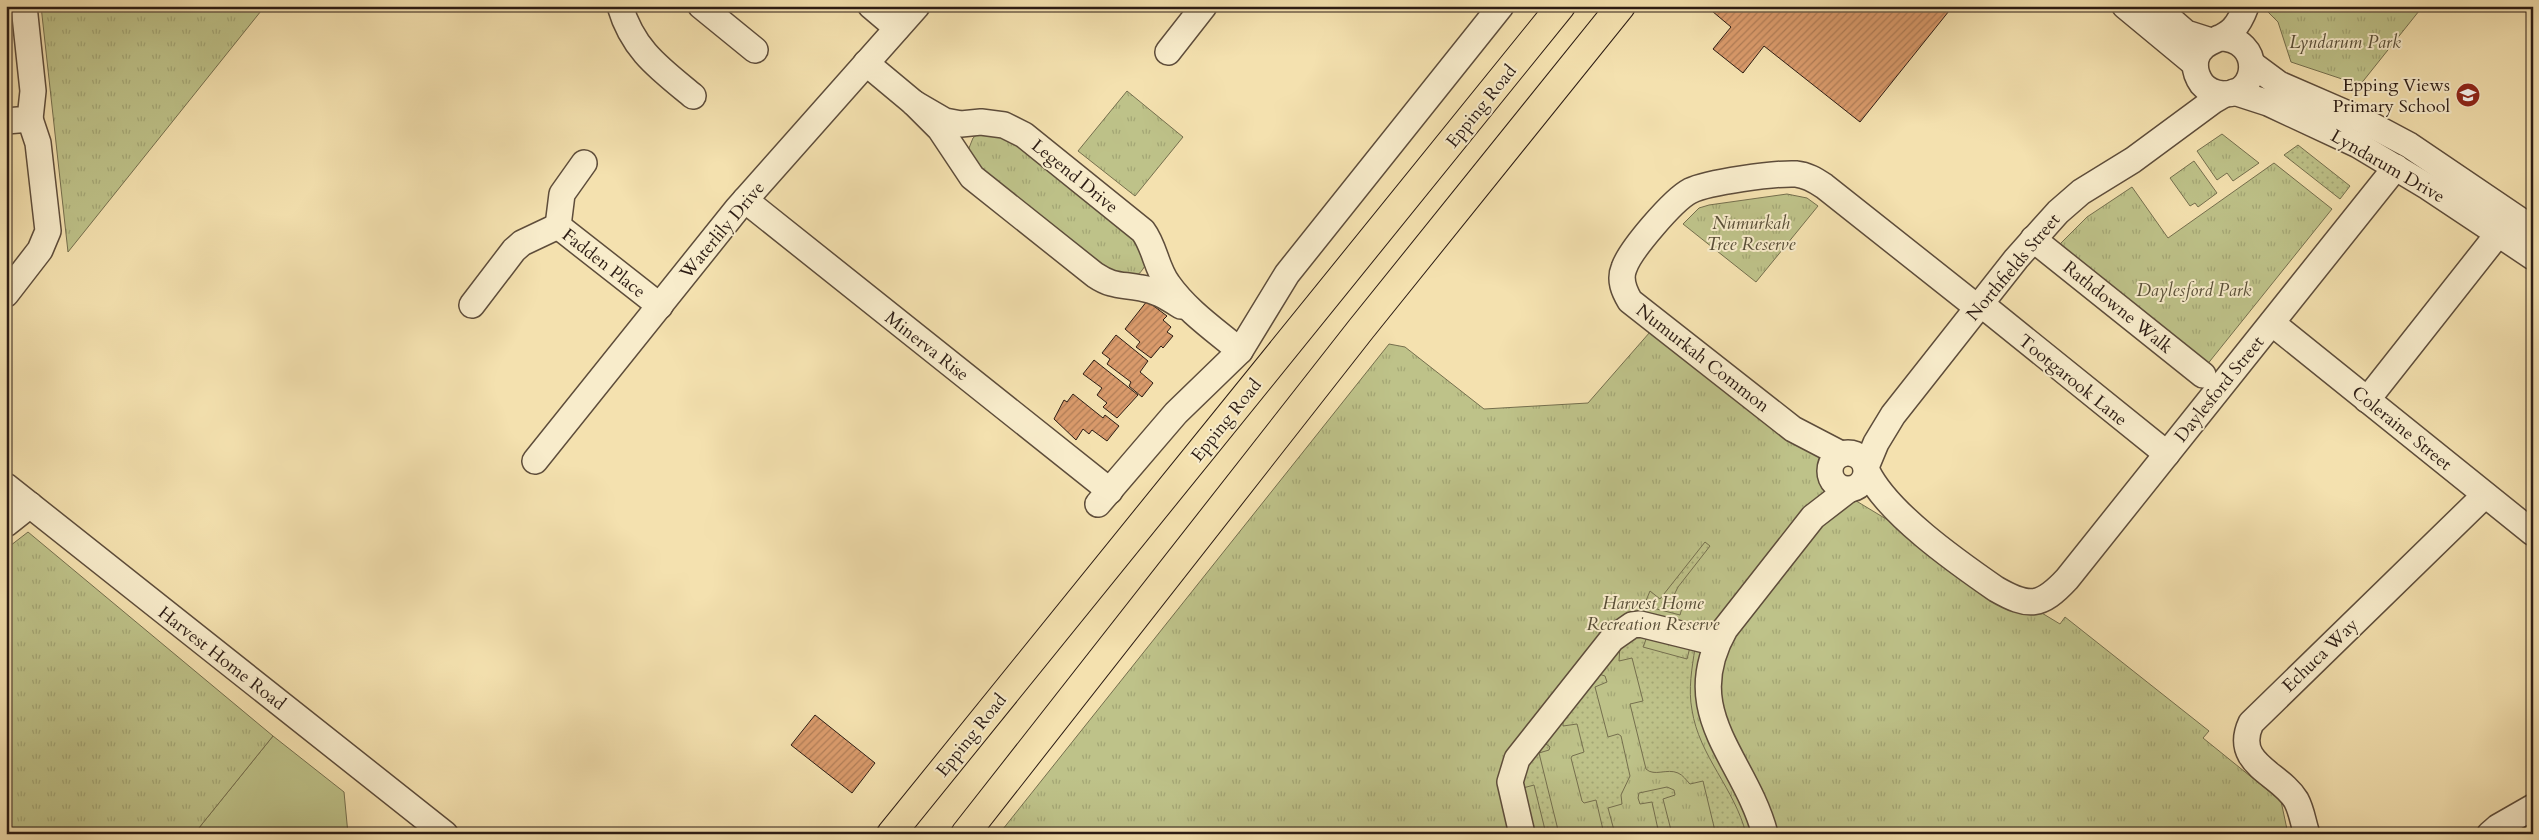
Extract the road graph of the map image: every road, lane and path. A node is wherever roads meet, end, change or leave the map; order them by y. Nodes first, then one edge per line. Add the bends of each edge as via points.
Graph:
1 (24, 6) edge
2 (620, 6) edge
3 (701, 6) edge
4 (871, 6) edge
5 (917, 6) edge
6 (1204, 6) edge
7 (1501, 6) edge
8 (1561, 6) edge
9 (1621, 6) edge
10 (2125, 6) edge
11 (2155, 6) edge
12 (2246, 6) edge
13 (2253, 6) edge
14 (897, 28) junction
15 (2215, 39) junction
16 (755, 50) dead end
17 (1168, 52) dead end
18 (2252, 62) junction
19 (866, 63) junction
20 (2195, 67) junction
21 (2230, 93) junction
22 (693, 96) dead end
23 (914, 103) junction
24 (18, 120) edge
25 (981, 122) junction
26 (2179, 125) junction
27 (958, 156) junction
28 (584, 163) dead end
29 (2396, 167) junction
30 (745, 200) junction
31 (558, 226) junction
32 (2533, 229) edge
33 (2498, 234) junction
34 (2033, 239) junction
35 (1153, 252) junction
36 (2533, 257) edge
37 (8, 287) edge
38 (1123, 287) junction
39 (472, 305) dead end
40 (660, 306) junction
41 (1979, 306) junction
42 (1193, 312) junction
43 (2272, 323) junction
44 (1240, 351) junction
45 (2203, 375) dead end
46 (2367, 400) junction
47 (2166, 454) junction
48 (535, 462) dead end
49 (1847, 471) junction
50 (6, 486) edge
51 (2485, 495) junction
52 (1104, 497) joint
53 (30, 505) junction
54 (6, 524) edge
55 (2533, 533) edge
56 (2034, 603) joint
57 (1717, 643) junction
58 (2533, 807) edge
59 (444, 832) edge
60 (891, 834) edge
61 (964, 834) edge
62 (1522, 834) edge
63 (1765, 834) edge
64 (2307, 834) edge
65 (2490, 834) edge

1 - 24 street via 33,91
2 - 22 street via 626,25 646,57
3 - 16 street
4 - 14 street
5 - 14 street, Waterlily Drive
6 - 17 street
7 - 44 street, Epping Road via 1288,274
8 - 60 main road, Epping Road
9 - 61 main road via 1348,345
10 - 20 street
11 - 15 street via 2186,33
12 - 15 street via 2232,30
13 - 18 street
14 - 19 street, Waterlily Drive
15 - 18 street via 2229,38 2239,42
15 - 20 street via 2200,50
18 - 21 street via 2248,81
18 - 32 street, Lyndarum Drive via 2279,84 2362,120 2409,145
19 - 23 street, Legend Drive
19 - 30 street, Waterlily Drive
20 - 21 street via 2205,88 2215,93
20 - 26 street, Northfields Street via 2195,88
21 - 26 street, Northfields Street
21 - 29 street, Lyndarum Drive via 2268,102
23 - 25 street, Legend Drive via 945,120 961,124
23 - 27 street, Legend Drive via 940,129
24 - 37 street via 38,142 48,231 40,250
25 - 27 street via 967,133
25 - 35 street, Legend Drive via 1004,124 1024,134 1138,226 1148,238
26 - 34 street, Northfields Street via 2133,160 2081,192
27 - 38 street, Legend Drive via 972,177 1095,275
28 - 31 street, Fadden Place via 562,194
29 - 33 street, Lyndarum Drive
29 - 43 street, Daylesford Street
30 - 40 street, Waterlily Drive
30 - 52 street, Minerva Rise
31 - 39 street via 514,250
31 - 40 street, Fadden Place
33 - 36 street, Lyndarum Drive
33 - 46 street
34 - 41 street, Northfields Street
34 - 45 street, Rathdowne Walk
35 - 38 street via 1150,269 1141,279
35 - 42 street, Legend Drive via 1168,285
38 - 42 street, Legend Drive via 1140,287 1162,294
40 - 48 street, Waterlily Drive
41 - 47 street, Tootgarook Lane
41 - 49 street, Northfields Street via 1893,416 1876,443
41 - 49 street, Numurkah Common via 1824,186 1806,176 1780,174 1701,187 1679,198 1627,261 1622,275 1626,294 1639,308
42 - 44 street, Legend Drive
43 - 46 street, Coleraine Street
43 - 47 street, Daylesford Street
44 - 52 street, Epping Road via 1176,413
46 - 51 street, Coleraine Street
47 - 56 street, Daylesford Street via 2066,579 2049,597
49 - 56 street, Numurkah Common via 1877,500 1996,589 2019,601
49 - 57 street
50 - 53 street, Harvest Home Road
51 - 55 street, Coleraine Street
51 - 64 street, Echuca Way via 2251,723 2247,739 2252,758 2296,800
53 - 54 street
53 - 59 street, Harvest Home Road
57 - 62 street via 1640,624 1632,625 1612,639 1517,760 1510,782
57 - 63 street via 1709,674 1710,712 1760,815
58 - 65 street

